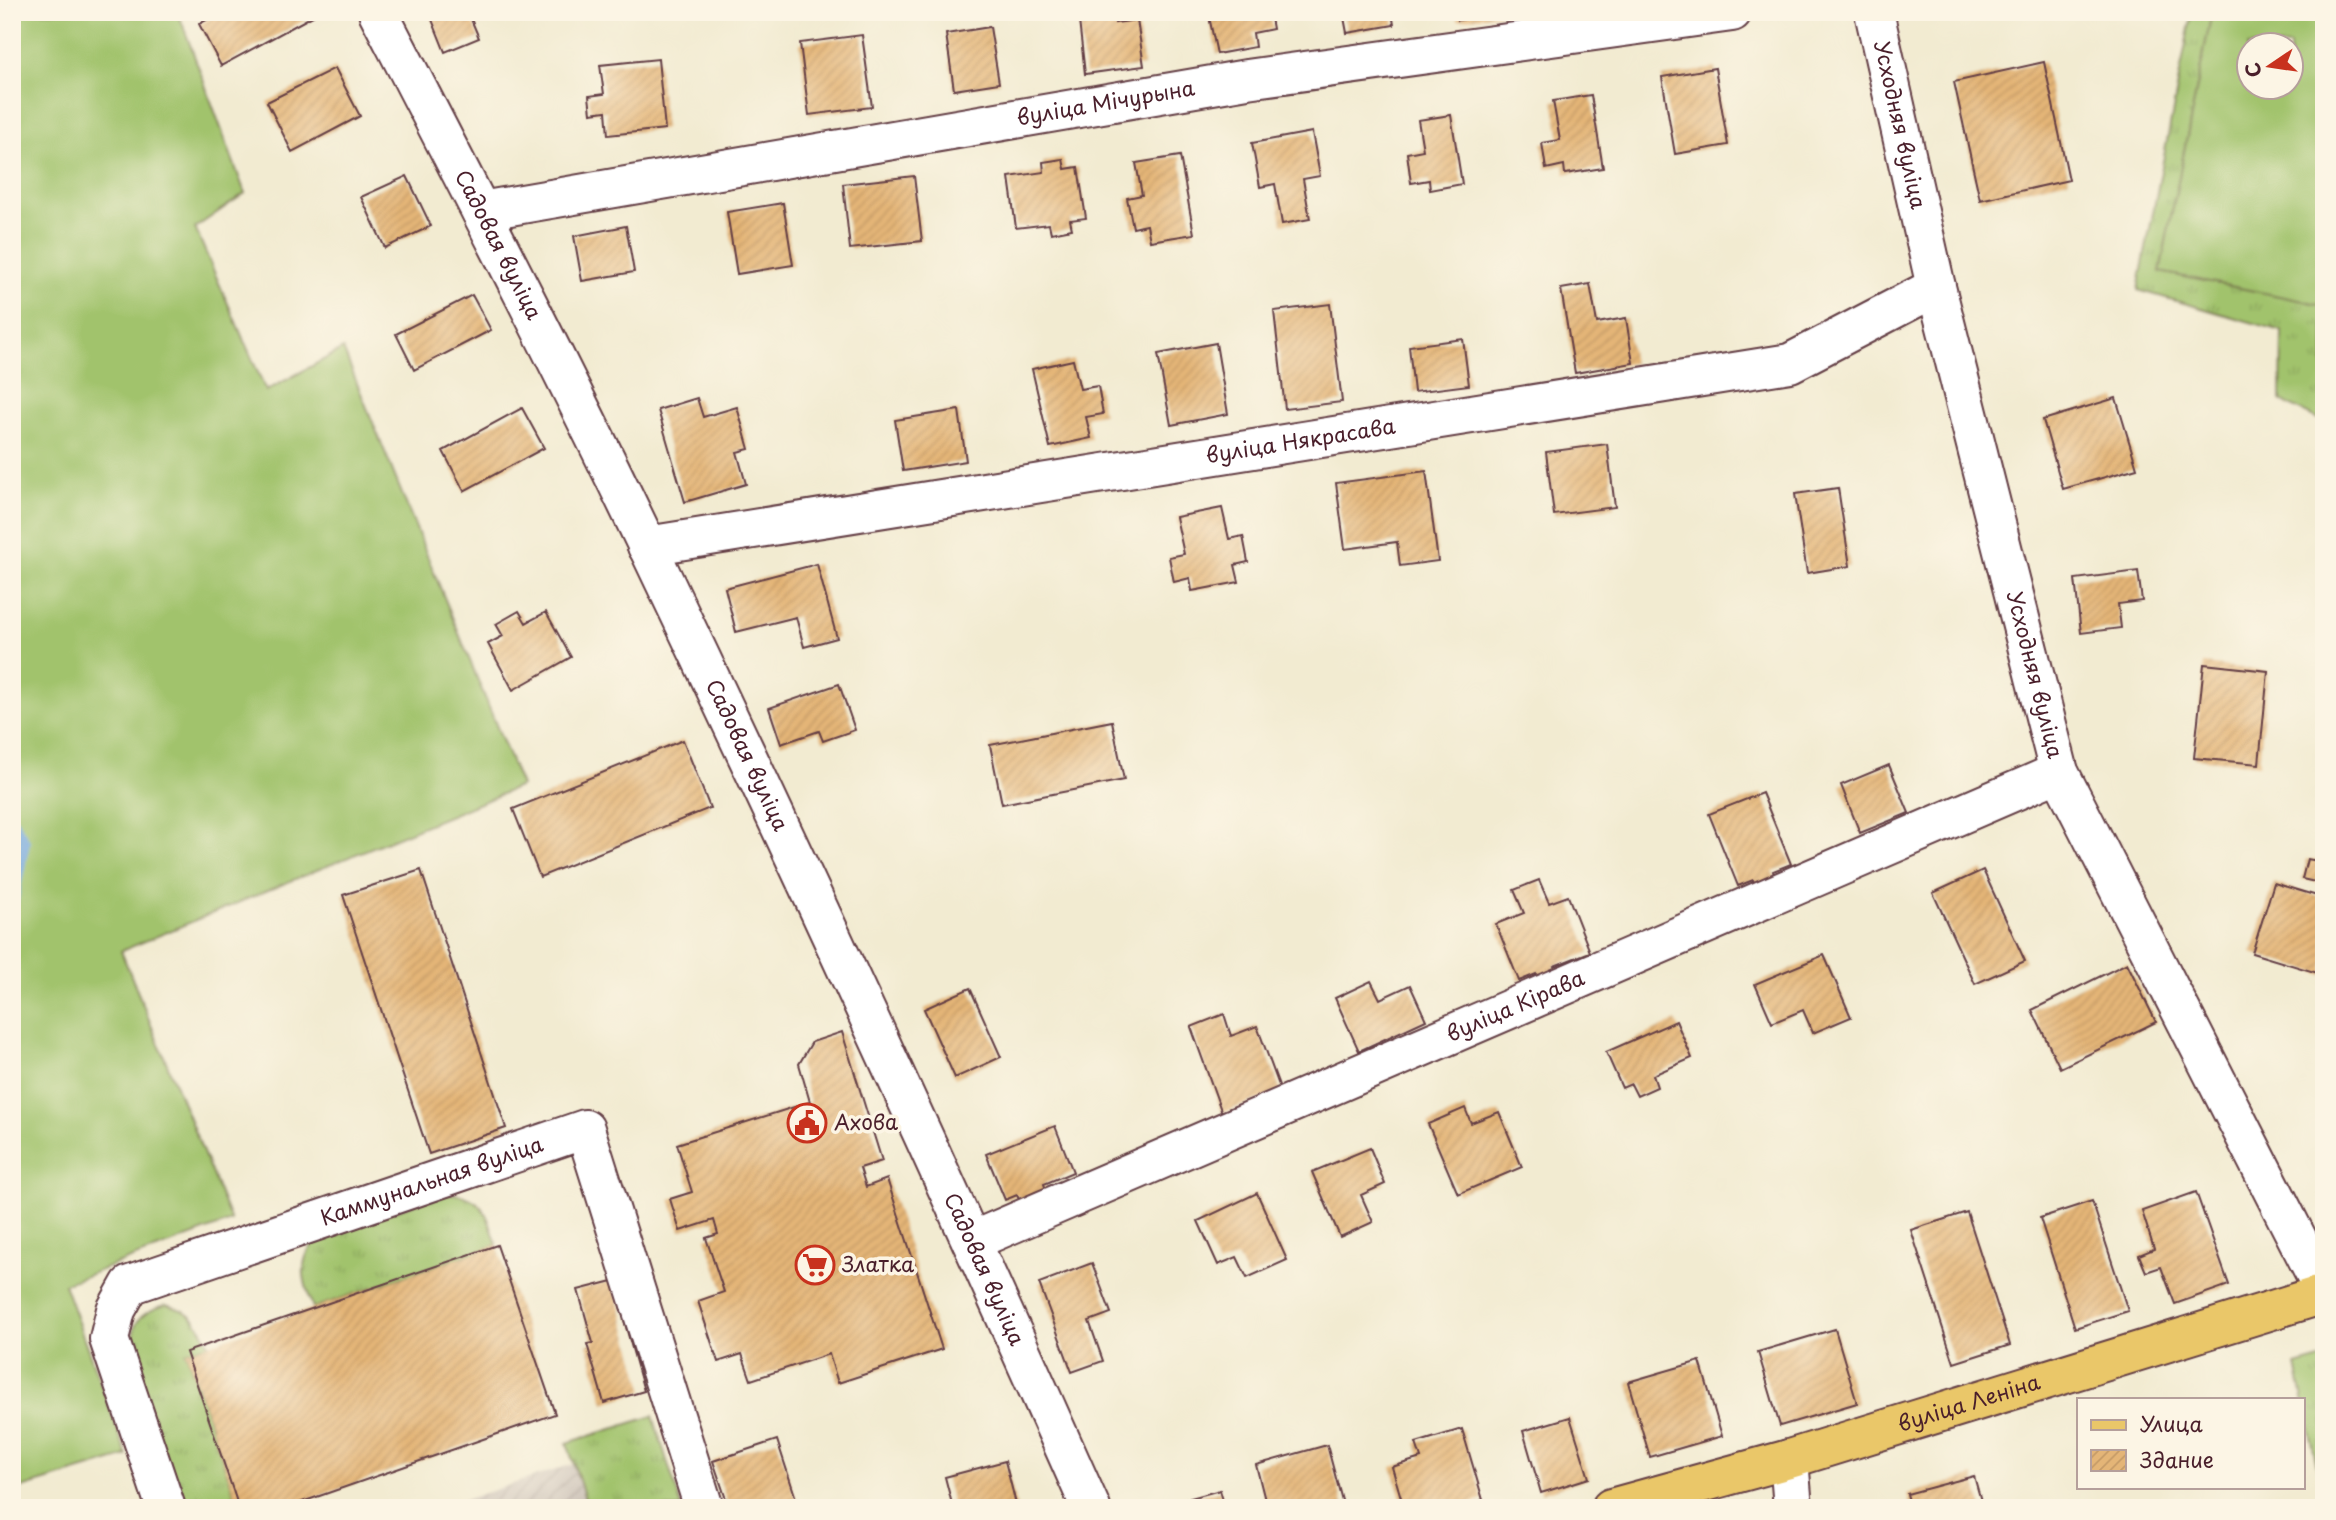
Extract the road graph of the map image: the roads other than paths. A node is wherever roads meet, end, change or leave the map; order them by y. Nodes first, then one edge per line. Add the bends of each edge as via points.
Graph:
1 (378, 12) edge
2 (1732, 12) edge
3 (1874, 12) edge
4 (481, 211) junction
5 (1936, 287) junction
6 (647, 546) junction
7 (2059, 772) junction
8 (972, 1241) junction
9 (2324, 1292) edge
10 (1789, 1459) junction
11 (166, 1508) edge
12 (704, 1508) edge
13 (1091, 1508) edge
14 (1611, 1508) edge
15 (1793, 1508) edge

1 - 4 street, Садовая вуліца
2 - 4 street, вуліца Мічурына via 1247,79
3 - 5 street, Усходняя вуліца
4 - 6 street, Садовая вуліца
5 - 6 street, вуліца Някрасава via 1790,363
5 - 7 street, Усходняя вуліца
6 - 8 street, Садовая вуліца
7 - 8 street, вуліца Кірава
7 - 9 street, Усходняя вуліца
8 - 13 street, Садовая вуліца
9 - 10 main road, вуліца Леніна
10 - 14 main road, вуліца Леніна
10 - 15 street
11 - 12 street, Каммунальная вуліца via 109,1339 116,1310 130,1285 584,1129

